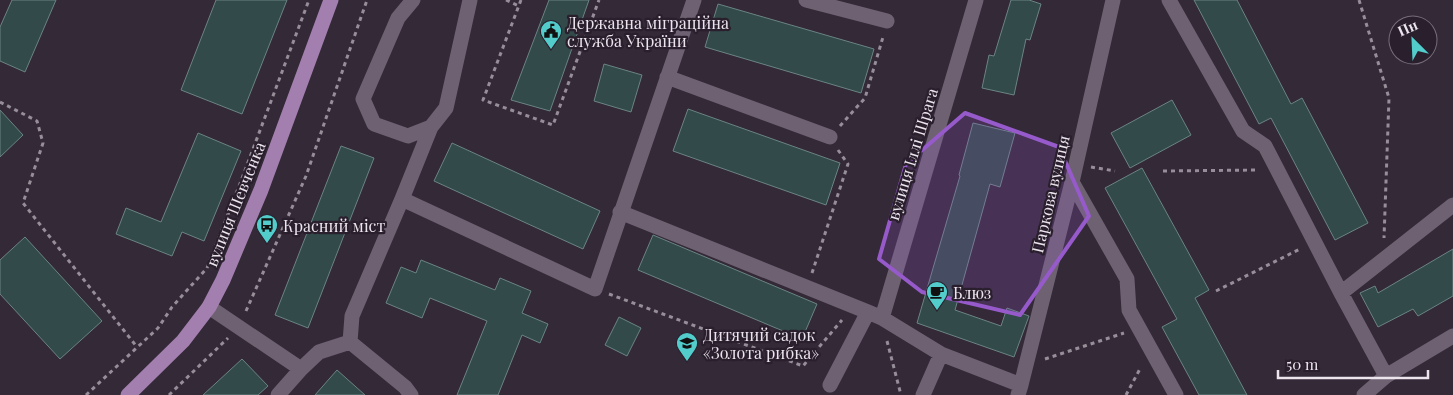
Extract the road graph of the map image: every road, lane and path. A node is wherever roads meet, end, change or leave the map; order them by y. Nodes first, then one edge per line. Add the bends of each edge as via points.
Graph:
1 (309, 0) edge
2 (331, 0) edge
3 (367, 0) edge
4 (413, 0) edge
5 (470, 0) edge
6 (506, 0) edge
7 (521, 0) edge
8 (599, 0) edge
9 (694, 0) edge
10 (806, 0) edge
11 (976, 0) edge
12 (1113, 0) edge
13 (1169, 0) edge
14 (1359, 0) edge
15 (519, 6) junction
16 (887, 21) joint
17 (667, 76) junction
18 (0, 102) edge
19 (430, 127) junction
20 (830, 137) junction
21 (1076, 165) junction
22 (1277, 170) junction
23 (1115, 171) dead end
24 (1162, 171) dead end
25 (1072, 182) junction
26 (402, 199) junction
27 (1453, 205) edge
28 (620, 212) junction
29 (1315, 242) junction
30 (1383, 260) junction
31 (807, 288) junction
32 (595, 289) junction
33 (1216, 291) dead end
34 (1341, 293) junction
35 (210, 307) junction
36 (861, 309) junction
37 (882, 318) junction
38 (239, 328) junction
39 (1139, 329) junction
40 (1453, 336) edge
41 (350, 342) junction
42 (137, 348) junction
43 (1150, 348) junction
44 (941, 354) junction
45 (1027, 365) junction
46 (301, 369) junction
47 (1386, 376) junction
48 (830, 385) dead end
49 (1020, 390) edge
50 (86, 395) edge
51 (128, 395) edge
52 (168, 395) edge
53 (278, 395) edge
54 (411, 395) edge
55 (901, 395) edge
56 (923, 395) edge
57 (1126, 395) edge
58 (1176, 395) edge
59 (1364, 395) edge

1 - 42 path via 207,268 158,328
2 - 35 main road, вулиця Шевченка via 261,190
3 - 38 path via 306,176
4 - 19 street via 398,18 363,98 374,124 408,136
5 - 19 street via 446,108
6 - 15 path
7 - 15 path
8 - 15 path via 554,124 483,100
9 - 17 street
10 - 16 street
11 - 37 street, вулиця Іллі Шрага
12 - 21 street, Паркова вулиця
13 - 22 street via 1243,131 1265,146
14 - 30 path via 1389,98
16 - 20 path via 865,98
17 - 20 street
17 - 28 street
18 - 42 path via 37,121 43,142 22,203
19 - 26 street
20 - 31 path via 848,164
21 - 23 path
21 - 25 street, Паркова вулиця
22 - 24 path
22 - 29 street
25 - 39 street via 1127,279 1129,310
25 - 45 street, Паркова вулиця
26 - 32 street
26 - 41 street via 352,316
27 - 30 street
28 - 31 street
28 - 32 street
29 - 33 path
29 - 34 street
30 - 34 street
31 - 36 street
32 - 36 path via 803,366
34 - 47 street
35 - 38 street
35 - 51 main road, вулиця Шевченка via 183,341
36 - 37 street
36 - 48 street
37 - 44 street
37 - 55 path
38 - 46 street
38 - 52 path
39 - 43 street
39 - 45 path
40 - 47 street
41 - 46 street via 319,352
41 - 54 street
42 - 50 path
43 - 57 path
43 - 58 street
44 - 49 street
44 - 56 street
45 - 49 street, Паркова вулиця
46 - 53 street
47 - 59 street

